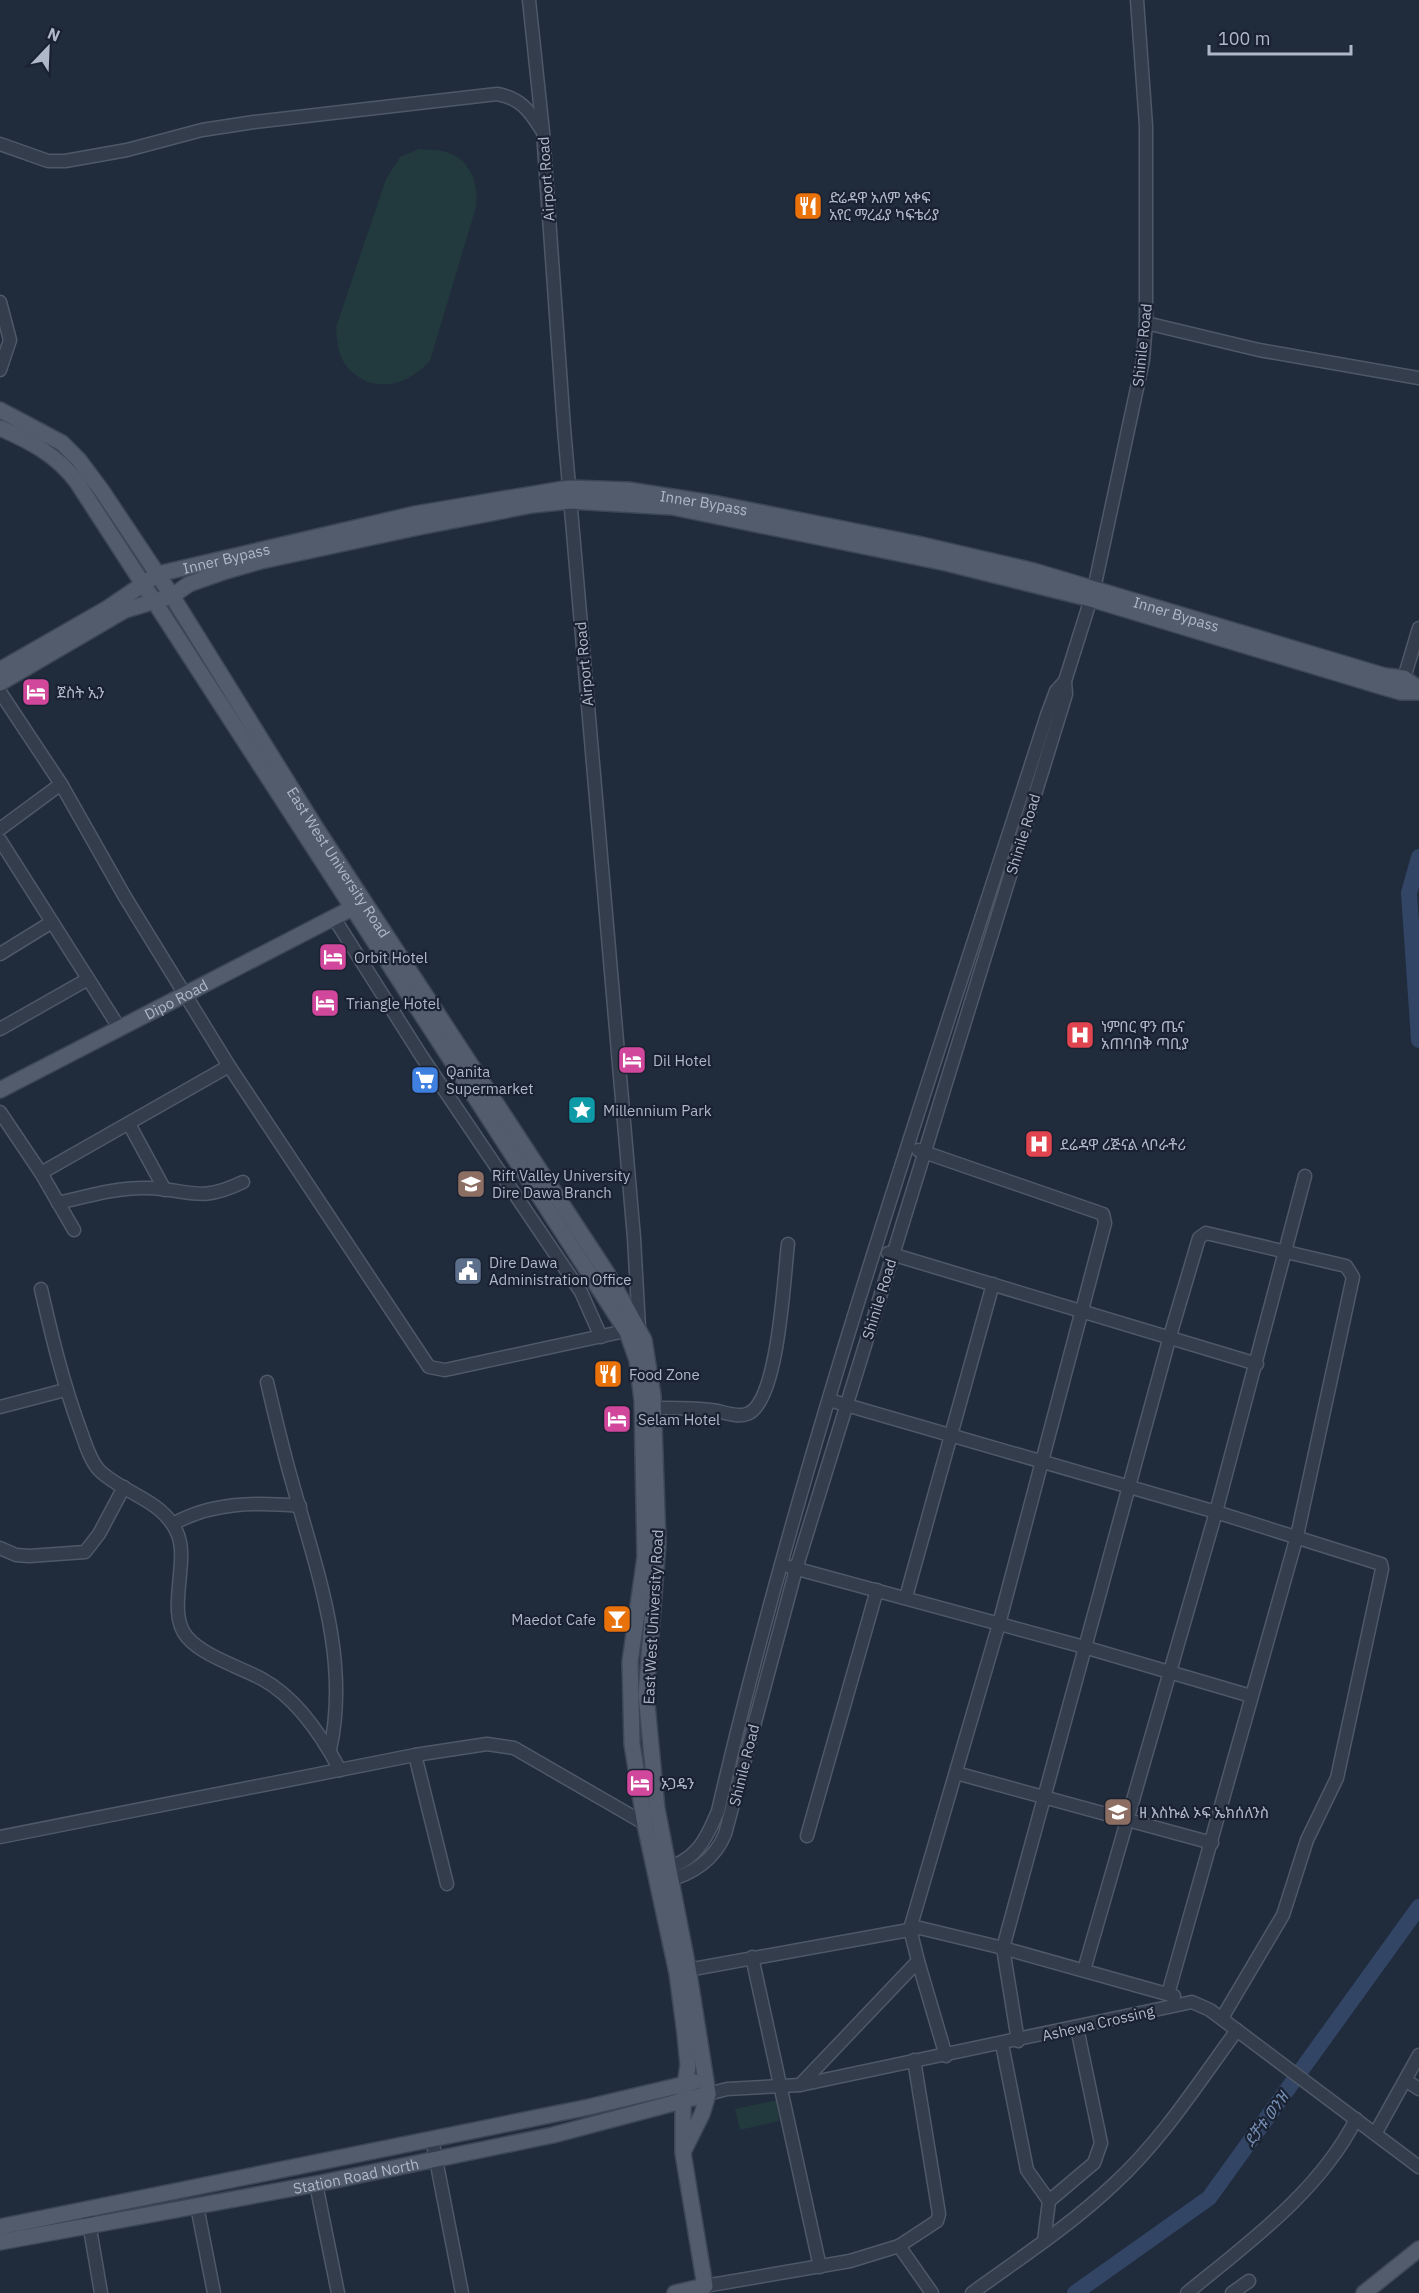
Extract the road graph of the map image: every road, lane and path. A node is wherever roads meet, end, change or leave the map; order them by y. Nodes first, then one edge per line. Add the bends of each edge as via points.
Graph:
1 (529, 0) edge
2 (1137, 0) edge
3 (543, 132) junction
4 (0, 144) edge
5 (0, 302) edge
6 (1146, 323) junction
7 (0, 370) edge
8 (1419, 378) edge
9 (0, 410) edge
10 (0, 428) edge
11 (570, 495) junction
12 (158, 574) junction
13 (143, 584) junction
14 (1093, 594) junction
15 (172, 596) junction
16 (154, 601) junction
17 (1419, 628) edge
18 (0, 670) edge
19 (1065, 681) junction
20 (0, 683) edge
21 (1402, 685) junction
22 (1419, 690) edge
23 (0, 692) edge
24 (61, 783) junction
25 (0, 829) edge
26 (0, 840) edge
27 (358, 905) junction
28 (334, 918) junction
29 (52, 922) junction
30 (0, 954) edge
31 (88, 979) junction
32 (186, 994) junction
33 (0, 1029) edge
34 (120, 1029) junction
35 (229, 1066) junction
36 (0, 1090) edge
37 (0, 1112) edge
38 (129, 1124) junction
39 (909, 1147) junction
40 (924, 1152) junction
41 (41, 1173) junction
42 (1305, 1176) dead end
43 (243, 1182) dead end
44 (165, 1190) junction
45 (58, 1203) junction
46 (74, 1230) dead end
47 (788, 1244) dead end
48 (876, 1251) junction
49 (1283, 1253) junction
50 (893, 1254) junction
51 (993, 1284) junction
52 (41, 1290) dead end
53 (1080, 1310) junction
54 (633, 1330) junction
55 (1170, 1336) junction
56 (601, 1337) junction
57 (1257, 1364) junction
58 (267, 1382) dead end
59 (65, 1390) junction
60 (829, 1400) junction
61 (846, 1405) junction
62 (0, 1407) edge
63 (648, 1408) junction
64 (950, 1435) junction
65 (1041, 1462) junction
66 (124, 1487) junction
67 (1130, 1487) junction
68 (300, 1506) junction
69 (1216, 1512) junction
70 (173, 1524) junction
71 (1297, 1536) junction
72 (0, 1548) edge
73 (780, 1565) junction
74 (796, 1569) junction
75 (877, 1590) junction
76 (906, 1598) junction
77 (999, 1624) junction
78 (1084, 1647) junction
79 (1170, 1674) junction
80 (1251, 1696) junction
81 (648, 1712) junction
82 (631, 1713) junction
83 (330, 1750) junction
84 (415, 1755) junction
85 (340, 1770) junction
86 (956, 1773) junction
87 (1043, 1797) junction
88 (1127, 1821) junction
89 (653, 1826) junction
90 (807, 1836) dead end
91 (0, 1837) edge
92 (1212, 1844) junction
93 (662, 1876) junction
94 (447, 1884) dead end
95 (910, 1929) junction
96 (1003, 1948) junction
97 (752, 1957) junction
98 (918, 1961) junction
99 (1084, 1970) junction
100 (682, 1971) junction
101 (1150, 1989) junction
102 (1168, 1994) junction
103 (1192, 2002) junction
104 (1154, 2011) junction
105 (1222, 2019) junction
106 (1077, 2028) junction
107 (1237, 2030) junction
108 (1018, 2041) junction
109 (1002, 2044) junction
110 (1419, 2055) edge
111 (946, 2056) junction
112 (914, 2060) junction
113 (1407, 2081) junction
114 (687, 2083) junction
115 (800, 2085) junction
116 (707, 2087) junction
117 (781, 2087) junction
118 (1419, 2089) edge
119 (682, 2099) junction
120 (1356, 2119) junction
121 (1375, 2133) junction
122 (432, 2139) junction
123 (683, 2153) junction
124 (436, 2157) junction
125 (1419, 2167) edge
126 (316, 2184) junction
127 (1049, 2201) junction
128 (197, 2206) junction
129 (86, 2210) junction
130 (0, 2227) edge
131 (90, 2227) junction
132 (1044, 2241) junction
133 (0, 2242) edge
134 (898, 2246) junction
135 (1419, 2250) edge
136 (820, 2266) junction
137 (1249, 2281) dead end
138 (705, 2286) junction
139 (101, 2293) edge
140 (214, 2293) edge
141 (338, 2293) edge
142 (462, 2293) edge
143 (675, 2293) edge
144 (932, 2293) edge
145 (972, 2293) edge
146 (1187, 2293) edge
147 (1232, 2293) edge
148 (1365, 2293) edge

1 - 3 street, Airport Road
2 - 6 street, Shinile Road via 1146,126
3 - 4 street via 523,104 497,94 202,130 127,150 64,161 48,161
3 - 11 street, Airport Road
5 - 7 street via 10,340
6 - 8 street via 1259,350
6 - 14 street, Shinile Road via 1139,384
9 - 12 main road, East West University Road via 49,435 79,460
10 - 13 main road, East West University Road via 38,446 74,477
11 - 12 main road, Inner Bypass via 415,514
11 - 14 main road, Inner Bypass via 672,507 947,557
11 - 15 main road, Inner Bypass via 261,561 189,585
11 - 54 street, Airport Road via 634,1238
12 - 13 main road, Inner Bypass
12 - 15 main road, East West University Road
13 - 16 main road, East West University Road
13 - 18 main road, Inner Bypass
14 - 19 street, Shinile Road
14 - 21 main road, Inner Bypass
15 - 16 main road, Inner Bypass
15 - 27 main road, East West University Road via 316,828
16 - 20 main road, Inner Bypass via 125,610
16 - 27 main road, East West University Road
17 - 21 street
19 - 39 street, Shinile Road via 1056,691 1047,715
19 - 40 street, Shinile Road via 1066,694
21 - 22 main road, Inner Bypass
23 - 24 street
24 - 25 street
24 - 32 street via 125,897
26 - 29 street
27 - 28 main road, Dipo Road
27 - 54 main road, East West University Road via 607,1273
28 - 32 main road, Dipo Road
28 - 56 street via 581,1292
29 - 30 street
29 - 31 street
31 - 33 street
31 - 34 street
32 - 34 main road, Dipo Road
32 - 35 street
34 - 36 main road, Dipo Road
35 - 38 street
35 - 56 street via 429,1366 445,1370
37 - 41 street
38 - 41 street
38 - 44 street
39 - 40 street
39 - 48 street, Shinile Road
40 - 50 street, Shinile Road
40 - 53 street via 1104,1215
41 - 45 street
42 - 49 street
43 - 44 street via 206,1195
44 - 45 street via 112,1191
45 - 46 street
47 - 63 street via 777,1348 756,1408 738,1415
48 - 50 street
48 - 60 street, Shinile Road
49 - 55 street via 1202,1234
49 - 57 street
49 - 71 street via 1346,1266 1353,1277
50 - 51 street
50 - 61 street, Shinile Road
51 - 53 street
51 - 64 street
52 - 59 street
53 - 55 street
53 - 65 street
54 - 56 street
54 - 63 main road, East West University Road via 644,1340
55 - 57 street
55 - 67 street
57 - 69 street
58 - 68 street
59 - 62 street
59 - 66 street via 90,1455 98,1468
60 - 61 street
60 - 73 street, Shinile Road
61 - 64 street
61 - 74 street, Shinile Road
63 - 81 main road, East West University Road via 658,1555 646,1694
63 - 82 main road, East West University Road via 645,1557 630,1662
64 - 65 street
64 - 76 street
65 - 67 street
65 - 77 street
66 - 70 street via 161,1510
66 - 72 street via 85,1552 29,1556
67 - 69 street
67 - 78 street
68 - 70 street via 261,1502 213,1508
68 - 83 street via 312,1543 333,1643 338,1690
69 - 71 street
69 - 79 street
70 - 83 street via 180,1547 178,1601 186,1637 274,1687 312,1724
71 - 80 street
71 - 105 street via 1377,1561 1382,1569 1337,1778 1307,1840 1283,1916
73 - 74 street
73 - 93 street, Shinile Road via 718,1811 704,1845
74 - 75 street
74 - 93 street, Shinile Road via 733,1810 719,1849 701,1866
75 - 76 street
75 - 90 street
76 - 77 street
77 - 78 street
77 - 86 street
78 - 79 street
78 - 87 street
79 - 80 street
79 - 88 street
80 - 92 street
81 - 82 main road
81 - 89 main road, East West University Road
82 - 89 main road, East West University Road via 632,1744
83 - 85 street
84 - 85 street
84 - 89 street via 487,1744 514,1748
84 - 94 street
85 - 91 street
86 - 87 street
86 - 95 street
87 - 88 street
87 - 96 street
88 - 92 street
88 - 99 street
89 - 93 main road, East West University Road
92 - 102 street
93 - 100 main road, East West University Road
95 - 96 street via 939,1931
95 - 97 street
95 - 98 street
96 - 99 street
96 - 108 street
97 - 100 street
97 - 117 street
98 - 111 street
98 - 115 street
99 - 101 street
100 - 114 main road, East West University Road
100 - 116 main road, East West University Road
101 - 102 street
101 - 104 street
102 - 103 street
103 - 104 street, Ashewa Crossing
103 - 105 street
104 - 106 street, Ashewa Crossing
105 - 107 street
106 - 108 street, Ashewa Crossing
106 - 127 street via 1101,2143 1094,2163
107 - 120 street
107 - 132 street via 1130,2168
108 - 109 street, Ashewa Crossing
109 - 111 street, Ashewa Crossing
109 - 127 street via 1027,2170
110 - 113 street
111 - 112 street, Ashewa Crossing
112 - 115 street, Ashewa Crossing
112 - 134 street via 939,2214 937,2221
113 - 118 street
113 - 121 street
114 - 116 main road, Station Road North
114 - 119 main road, East West University Road
114 - 122 main road, Station Road North
115 - 117 street, Ashewa Crossing
116 - 117 street, Ashewa Crossing
116 - 119 main road, Station Road North
116 - 123 main road via 702,2114
117 - 136 street
119 - 123 main road, East West University Road
119 - 124 main road, Station Road North via 553,2135
120 - 121 street
120 - 146 street via 1327,2166
121 - 125 street
122 - 124 street
122 - 129 main road, Station Road North
123 - 138 main road, East West University Road
124 - 126 main road, Station Road North
124 - 142 street
126 - 128 main road, Station Road North
126 - 141 street
127 - 132 street
128 - 131 main road, Station Road North
128 - 140 street
129 - 130 main road, Station Road North
129 - 131 street
131 - 133 main road, Station Road North
131 - 139 street
132 - 145 street
134 - 136 street
134 - 144 street
135 - 148 main road
136 - 138 street
137 - 147 street
138 - 143 main road

